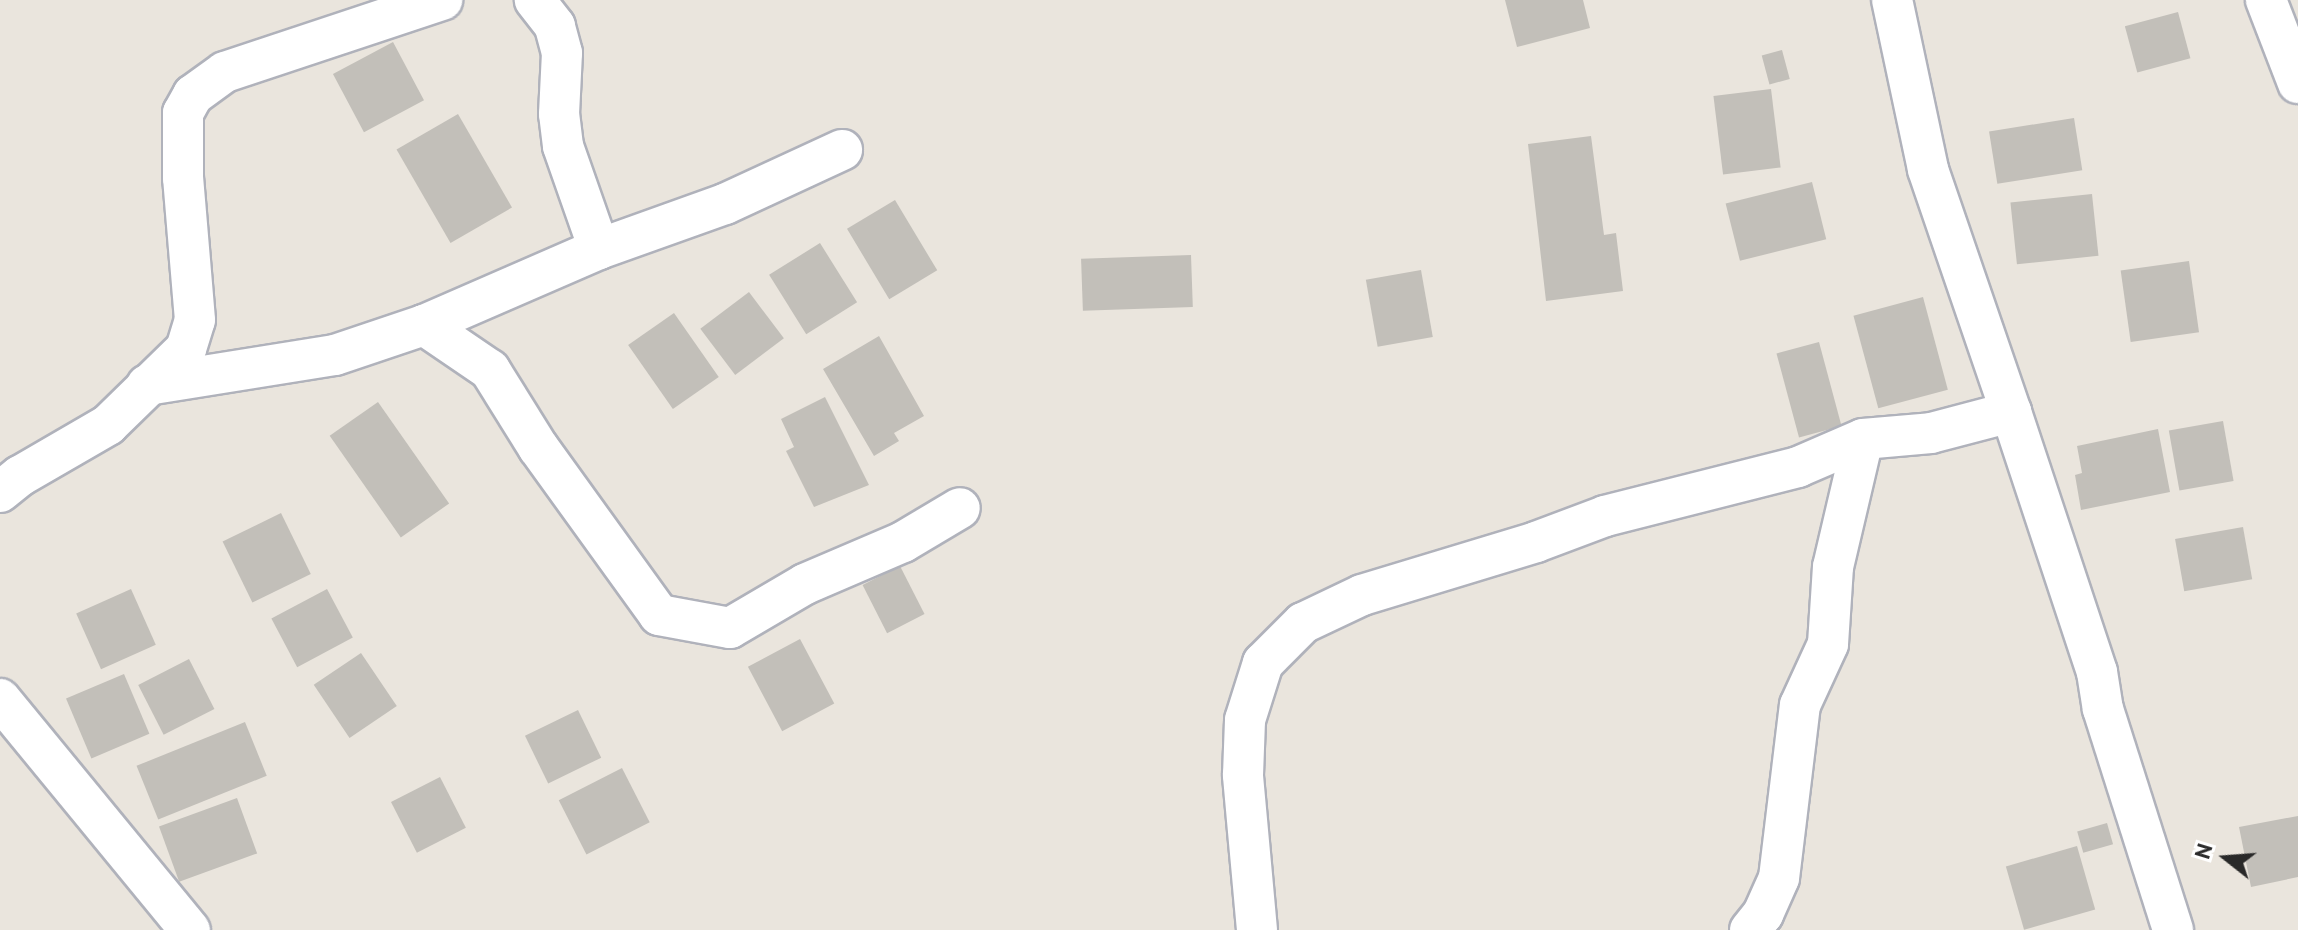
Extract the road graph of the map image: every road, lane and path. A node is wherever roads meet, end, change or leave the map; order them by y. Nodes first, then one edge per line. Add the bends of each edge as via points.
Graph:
1 (442, 0) edge
2 (535, 0) edge
3 (1892, 0) edge
4 (2266, 0) edge
5 (2298, 83) edge
6 (842, 150) dead end
7 (599, 249) junction
8 (424, 325) junction
9 (147, 385) junction
10 (2011, 412) junction
11 (1863, 439) junction
12 (0, 492) edge
13 (960, 508) dead end
14 (0, 699) edge
15 (190, 930) edge
16 (1257, 930) edge
17 (1750, 930) edge
18 (2173, 930) edge

1 - 9 street via 225,72 193,95 183,113 183,178 195,320 186,349
2 - 7 street via 555,26 562,53 563,146
3 - 10 street via 1928,169
4 - 5 street
6 - 7 street via 725,204
7 - 8 street
8 - 9 street via 335,355
8 - 13 street via 490,370 538,447 659,615 730,628 805,584 903,542
9 - 12 street via 108,425
10 - 11 street via 1931,433
10 - 18 street via 2097,672 2103,709
11 - 16 street via 1798,467 1605,516 1362,595 1303,623 1263,663 1245,720 1243,775
11 - 17 street via 1833,567 1828,644 1800,705 1779,878
14 - 15 street

